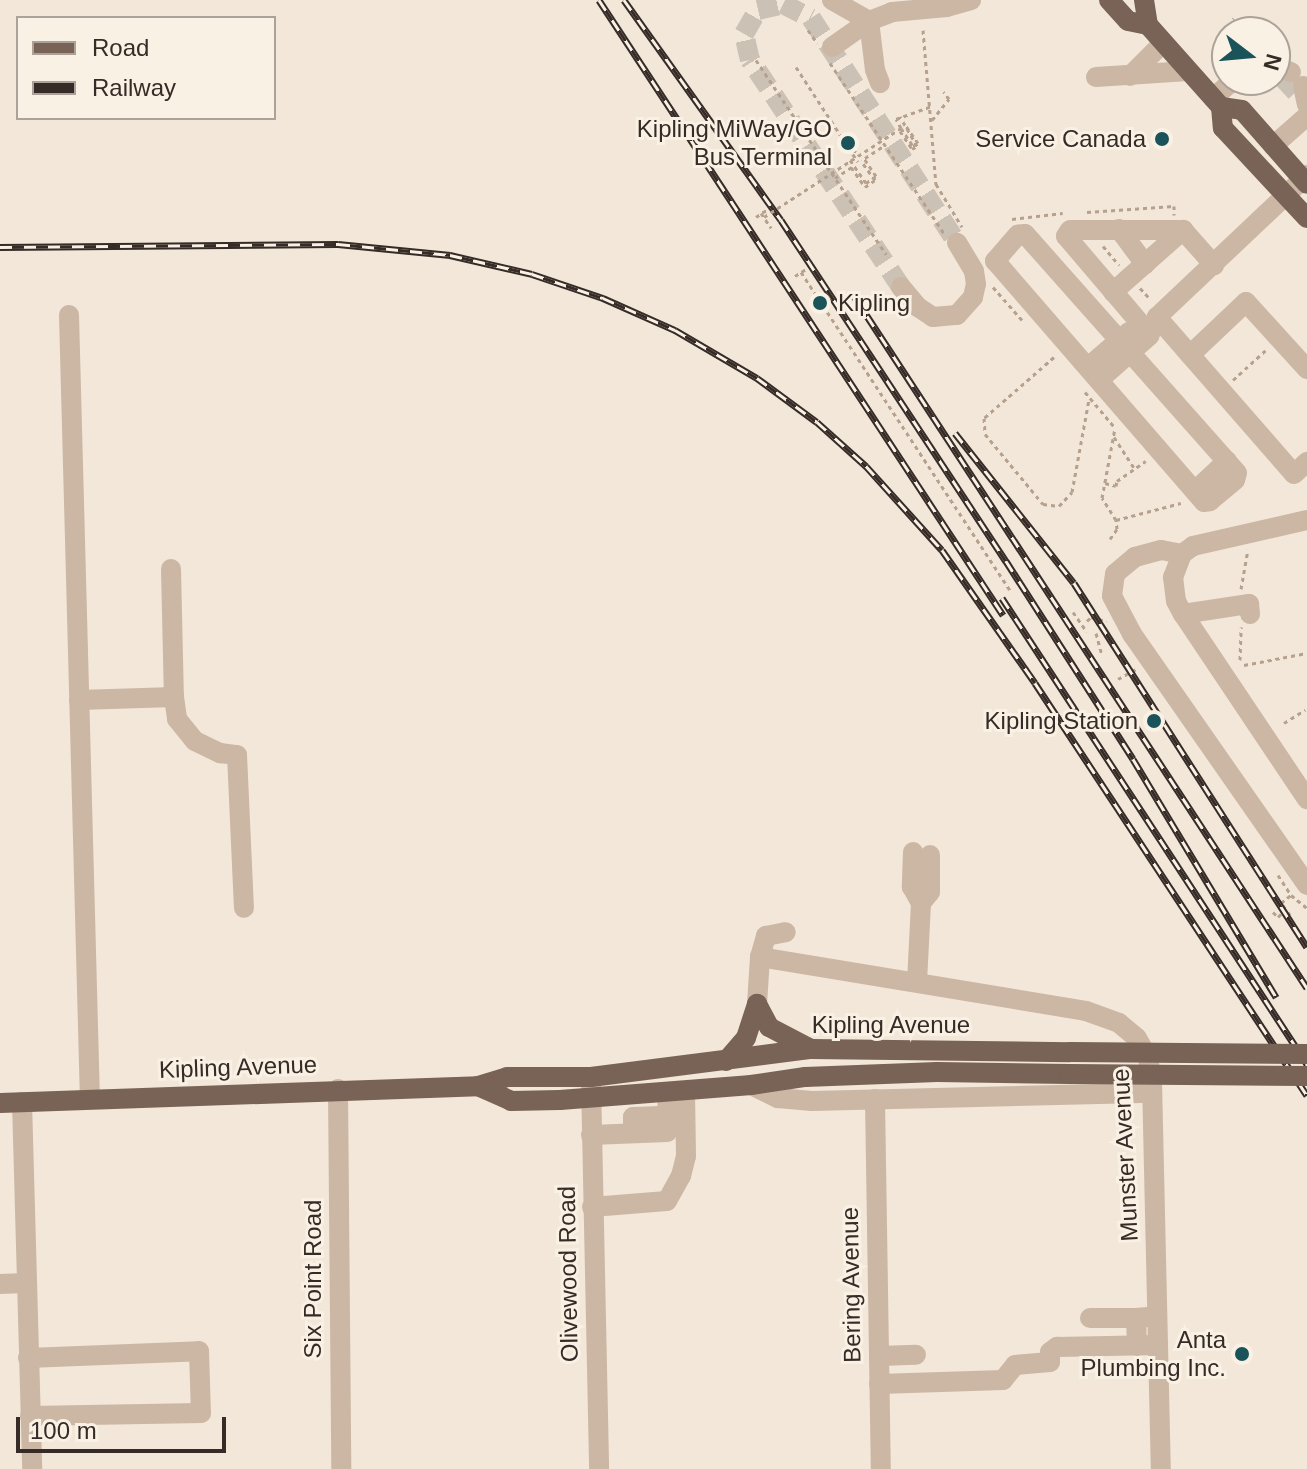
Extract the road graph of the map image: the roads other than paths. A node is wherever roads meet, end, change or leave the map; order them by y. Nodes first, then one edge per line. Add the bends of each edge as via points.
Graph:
1 (832, 0) edge
2 (971, 0) edge
3 (1109, 0) edge
4 (1144, 0) edge
5 (869, 21) junction
6 (1148, 25) junction
7 (1163, 43) junction
8 (832, 47) dead end
9 (1188, 71) junction
10 (1130, 76) junction
11 (1096, 77) dead end
12 (880, 83) dead end
13 (1222, 96) edge
14 (1288, 96) edge
15 (1217, 102) junction
16 (1273, 146) junction
17 (1306, 180) edge
18 (1287, 196) junction
19 (1307, 218) edge
20 (1119, 229) junction
21 (1183, 230) junction
22 (952, 241) tunnel mouth
23 (1145, 264) junction
24 (1214, 265) junction
25 (901, 287) tunnel mouth
26 (1113, 292) junction
27 (69, 315) dead end
28 (1148, 320) junction
29 (1125, 346) junction
30 (1190, 355) junction
31 (1307, 369) edge
32 (1092, 382) junction
33 (1307, 462) edge
34 (1307, 520) edge
35 (1182, 554) junction
36 (171, 569) dead end
37 (1183, 614) junction
38 (1250, 614) dead end
39 (174, 697) junction
40 (79, 700) junction
41 (1307, 799) edge
42 (921, 853) dead end
43 (1299, 890) edge
44 (244, 908) dead end
45 (786, 932) dead end
46 (760, 957) junction
47 (917, 981) junction
48 (757, 1004) junction
49 (811, 1049) junction
50 (1307, 1054) edge
51 (726, 1061) junction
52 (1307, 1076) edge
53 (591, 1077) junction
54 (751, 1085) junction
55 (478, 1086) junction
56 (338, 1089) junction
57 (676, 1092) junction
58 (1151, 1093) junction
59 (632, 1096) junction
60 (90, 1099) junction
61 (875, 1099) junction
62 (591, 1100) junction
63 (22, 1102) junction
64 (0, 1103) edge
65 (633, 1125) junction
66 (591, 1135) junction
67 (592, 1207) junction
68 (26, 1283) junction
69 (0, 1284) edge
70 (1157, 1316) junction
71 (1090, 1318) dead end
72 (1136, 1318) junction
73 (1158, 1345) junction
74 (1137, 1346) junction
75 (916, 1355) dead end
76 (879, 1356) junction
77 (28, 1358) junction
78 (879, 1384) junction
79 (30, 1416) junction
80 (32, 1469) edge
81 (341, 1469) edge
82 (599, 1469) edge
83 (881, 1469) edge
84 (1161, 1469) edge

1 - 5 street
2 - 5 street via 892,12
3 - 6 main road via 1128,21
4 - 6 main road
5 - 8 street
5 - 12 street
6 - 7 main road
7 - 9 main road
7 - 10 street
9 - 10 street
9 - 15 main road
10 - 11 street
13 - 15 street
14 - 16 street
15 - 16 main road via 1242,110
15 - 18 main road via 1223,128
16 - 17 main road
17 - 18 street
18 - 19 main road
18 - 24 street
20 - 21 street
20 - 23 street
20 - 26 street via 1070,230 1066,236
21 - 23 street
21 - 24 street
22 - 25 street via 974,271 976,284 973,297 957,315 933,317
23 - 26 street
24 - 28 street
26 - 28 street
27 - 40 street
28 - 29 street via 1149,336
28 - 30 street
29 - 32 street
29 - 32 street via 1031,238 1018,235 995,261
29 - 32 street via 1237,473 1235,480 1210,501 1188,497
30 - 31 street via 1246,302
30 - 33 street via 1294,474
34 - 35 street via 1206,541
35 - 37 street via 1173,577
35 - 43 street via 1161,550 1135,557 1115,574 1112,596
36 - 39 street
37 - 38 street via 1249,604
37 - 41 street
39 - 40 street
39 - 44 street via 177,719 195,741 237,755
40 - 60 street
42 - 47 street via 912,887 921,903
45 - 46 street via 766,936
46 - 47 street, Munster Avenue
46 - 48 street
47 - 58 street, Munster Avenue via 1109,1017 1129,1029 1143,1048 1151,1070
48 - 49 main road via 769,1027
48 - 51 main road via 746,1038
49 - 50 main road, Kipling Avenue, bridge
49 - 51 main road, Kipling Avenue
51 - 53 main road, Kipling Avenue
52 - 54 main road, Kipling Avenue, bridge via 937,1072 805,1077
53 - 55 main road, Kipling Avenue via 507,1077
53 - 62 street, Olivewood Road
54 - 57 main road, Kipling Avenue
54 - 61 street, Kipling Avenue via 778,1098
55 - 56 main road, Kipling Avenue
55 - 62 main road, Kipling Avenue via 511,1101
56 - 60 main road, Kipling Avenue
56 - 81 street, Six Point Road
57 - 59 main road, Kipling Avenue
57 - 65 street via 667,1132
57 - 67 street via 686,1156 667,1201
58 - 61 street, Kipling Avenue
58 - 70 street, Munster Avenue
59 - 62 main road, Kipling Avenue
59 - 65 street
60 - 63 main road, Kipling Avenue
61 - 76 street, Bering Avenue
62 - 66 street, Olivewood Road
63 - 64 main road, Kipling Avenue
63 - 68 street
65 - 66 street
66 - 67 street, Olivewood Road
67 - 82 street, Olivewood Road
68 - 69 street
68 - 77 street
70 - 72 street
70 - 73 street, Munster Avenue
71 - 72 street
72 - 74 street
73 - 74 street
73 - 84 street, Munster Avenue
74 - 78 street via 1057,1347 1050,1352 1050,1362 1015,1365 1003,1380
75 - 76 street
76 - 78 street, Bering Avenue
77 - 79 street
77 - 79 street via 199,1351 201,1413
78 - 83 street, Bering Avenue
79 - 80 street

